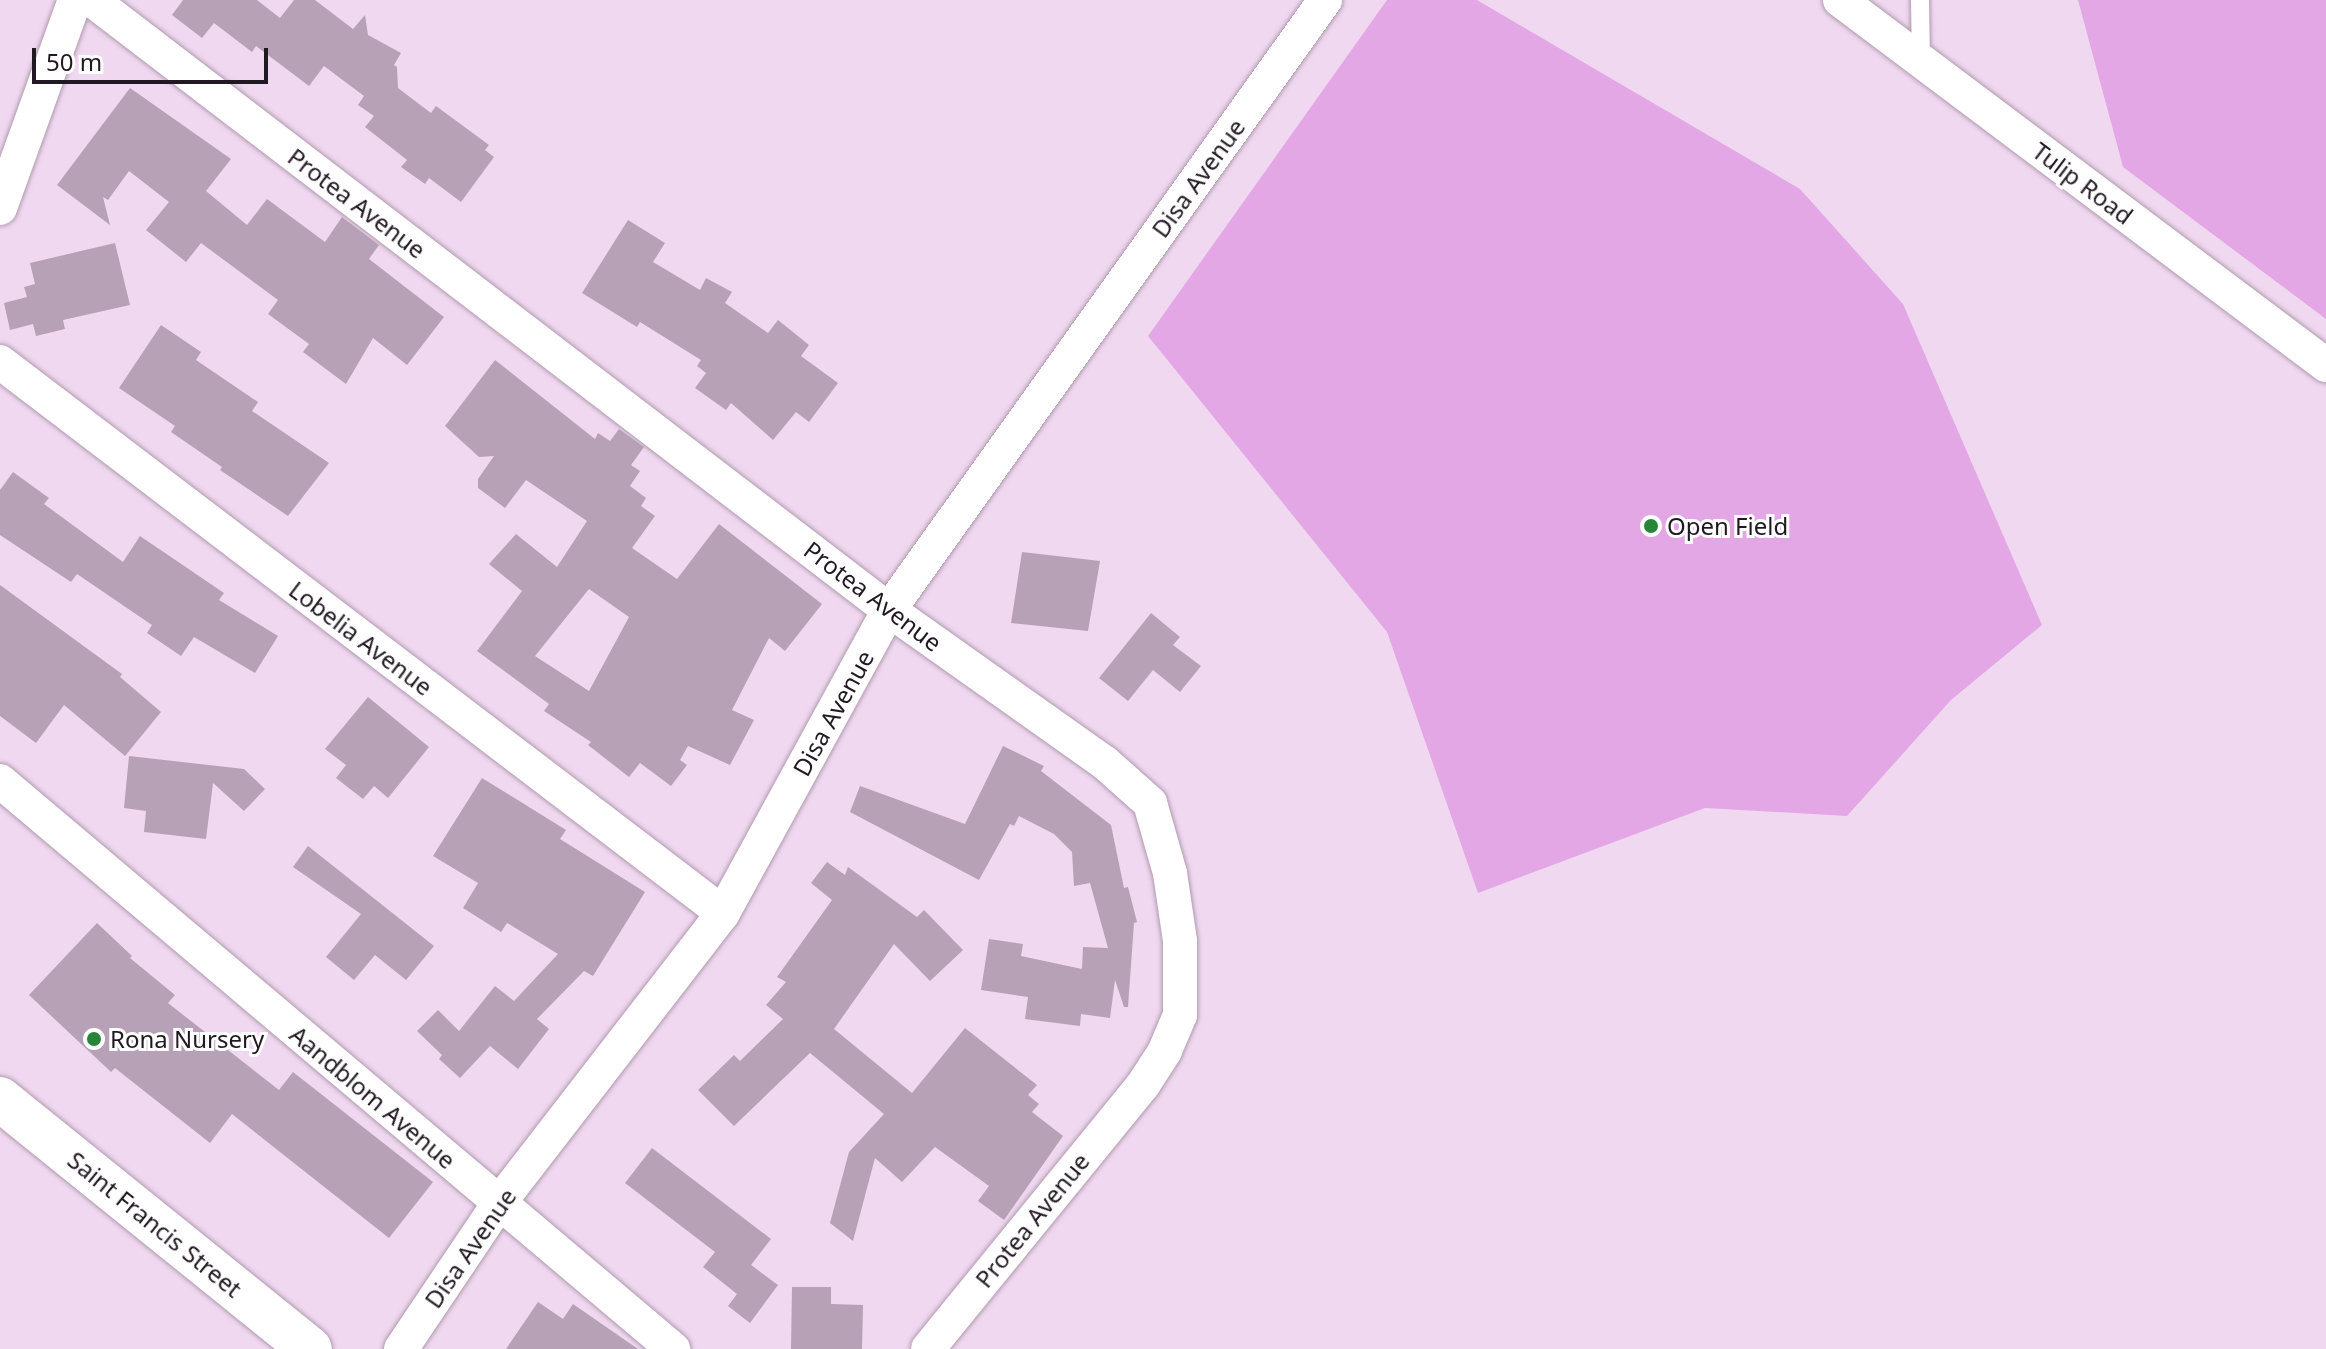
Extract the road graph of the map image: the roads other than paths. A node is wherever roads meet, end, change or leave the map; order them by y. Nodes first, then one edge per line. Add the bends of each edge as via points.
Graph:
1 (75, 0) edge
2 (92, 0) edge
3 (1325, 0) edge
4 (1840, 0) edge
5 (1920, 0) edge
6 (1921, 61) junction
7 (0, 208) edge
8 (0, 362) edge
9 (2326, 365) edge
10 (889, 610) junction
11 (0, 781) edge
12 (723, 913) junction
13 (0, 1099) edge
14 (499, 1203) junction
15 (310, 1349) edge
16 (401, 1349) edge
17 (673, 1349) edge
18 (928, 1349) edge

1 - 7 street
2 - 10 street, Protea Avenue
3 - 10 street, Disa Avenue
4 - 6 street, Tulip Road
5 - 6 lane
6 - 9 street, Tulip Road
8 - 12 street, Lobelia Avenue
10 - 12 street, Disa Avenue
10 - 18 street, Protea Avenue via 1104,762 1150,803 1170,873 1180,941 1180,1015 1165,1051
11 - 14 street, Aandblom Avenue
12 - 14 street, Disa Avenue
13 - 15 street, Saint Francis Street
14 - 16 street, Disa Avenue
14 - 17 street, Aandblom Avenue

